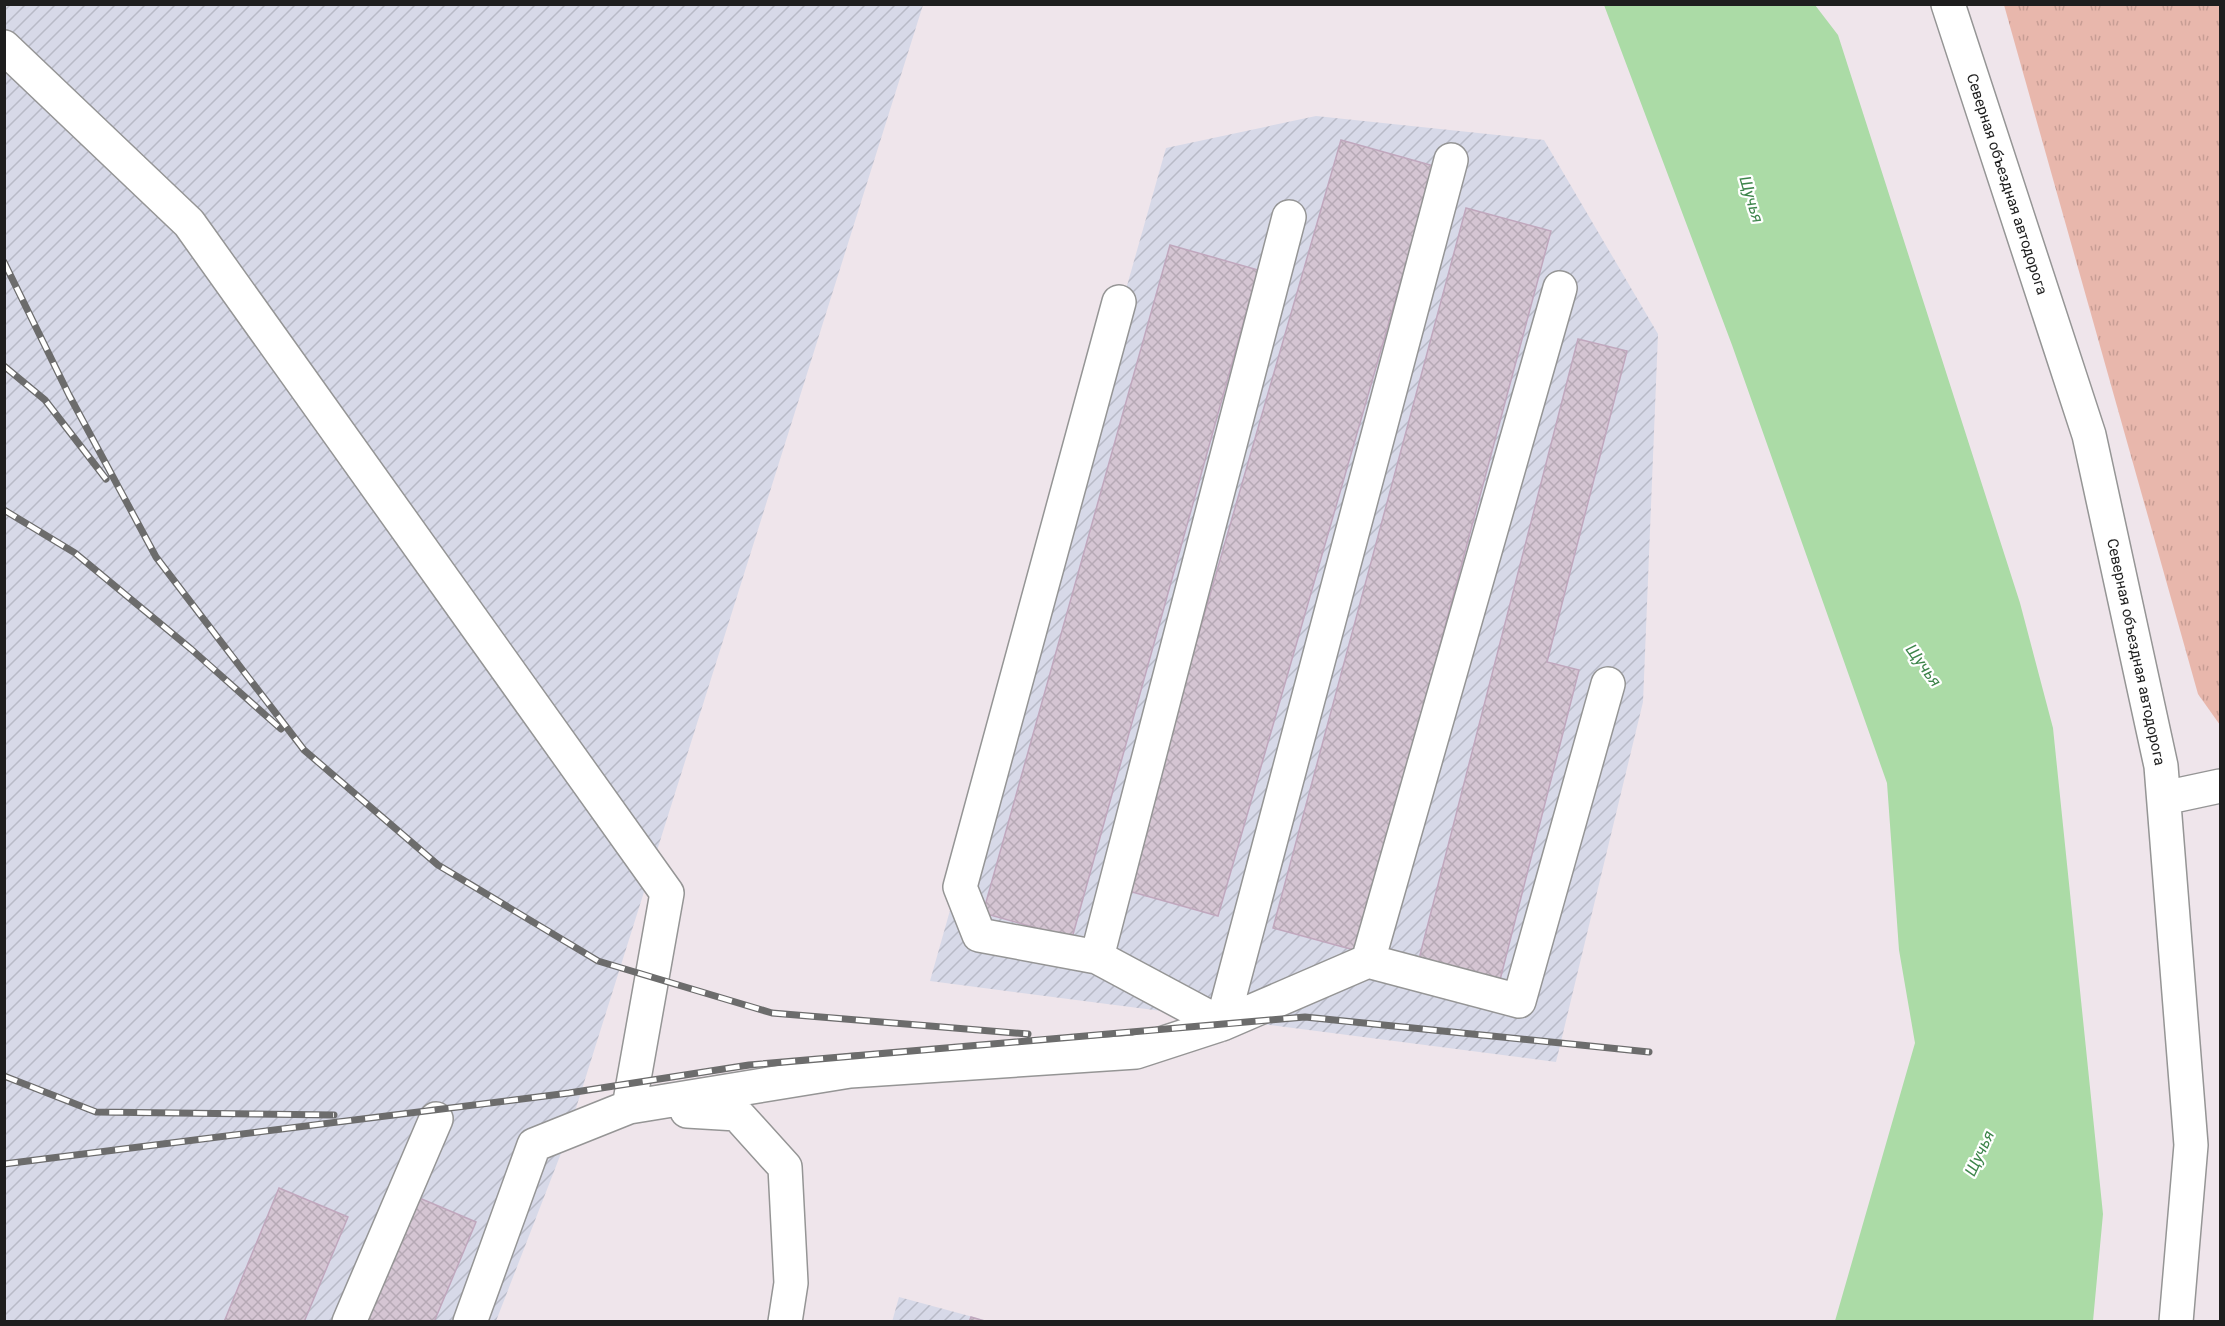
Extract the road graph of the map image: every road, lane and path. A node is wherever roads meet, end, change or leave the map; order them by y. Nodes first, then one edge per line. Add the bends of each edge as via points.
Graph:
1 (1948, 4) edge
2 (4, 47) edge
3 (1451, 160) dead end
4 (1289, 217) dead end
5 (1560, 288) dead end
6 (1119, 302) dead end
7 (1608, 684) dead end
8 (2220, 786) edge
9 (2164, 798) junction
10 (1097, 957) junction
11 (1368, 961) junction
12 (1222, 1024) junction
13 (629, 1107) junction
14 (436, 1119) dead end
15 (349, 1322) edge
16 (470, 1322) edge
17 (785, 1322) edge
18 (2176, 1322) edge

1 - 9 street, Северная объездная автодорога via 2089,435 2161,766
2 - 13 street via 189,223 667,893
3 - 12 street
4 - 10 street
5 - 11 street
6 - 10 street via 960,887 979,935
7 - 11 street via 1520,1001
8 - 9 street
9 - 18 street, Северная объездная автодорога via 2191,1145
10 - 12 street
11 - 12 street
12 - 13 street via 1136,1052 850,1071
13 - 16 street via 534,1145
13 - 17 street via 737,1114 785,1167 791,1283
14 - 15 street

